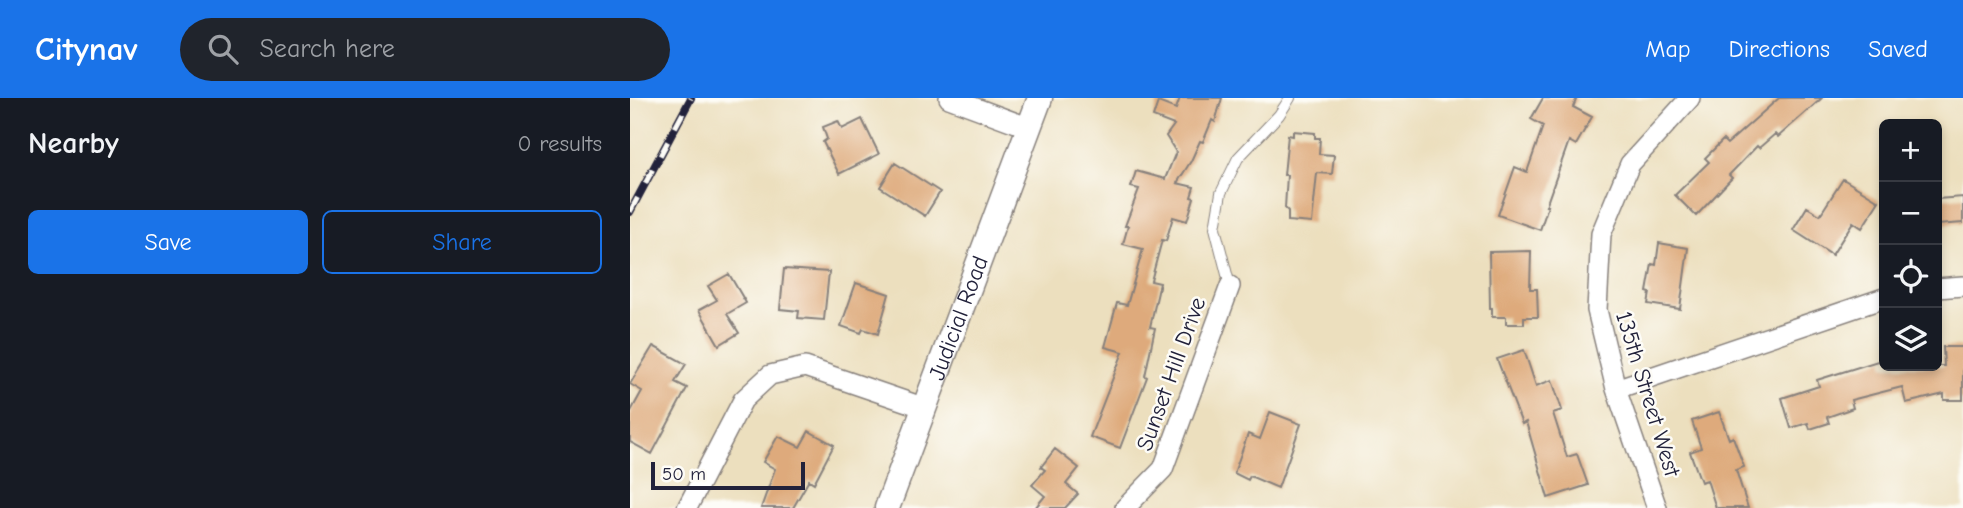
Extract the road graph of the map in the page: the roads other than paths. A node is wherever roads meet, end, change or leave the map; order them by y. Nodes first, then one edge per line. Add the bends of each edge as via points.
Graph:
1 (949, 98) edge
2 (1040, 98) edge
3 (1290, 98) edge
4 (1681, 101) edge
5 (1030, 128) junction
6 (1230, 285) joint
7 (1963, 286) edge
8 (1942, 288) edge
9 (1879, 300) edge
10 (1616, 389) junction
11 (925, 408) junction
12 (687, 508) edge
13 (887, 508) edge
14 (1125, 508) edge
15 (1657, 508) edge

1 - 5 street
2 - 5 street, Judicial Road
3 - 6 lane via 1238,158 1221,193 1215,228
4 - 10 street, 135th Street West via 1630,164 1601,234 1597,310
5 - 11 street, Judicial Road
6 - 14 street, Sunset Hill Drive via 1163,468
7 - 8 street
9 - 10 street
10 - 15 street, 135th Street West
11 - 12 street via 805,368 770,375 743,400
11 - 13 street, Judicial Road

